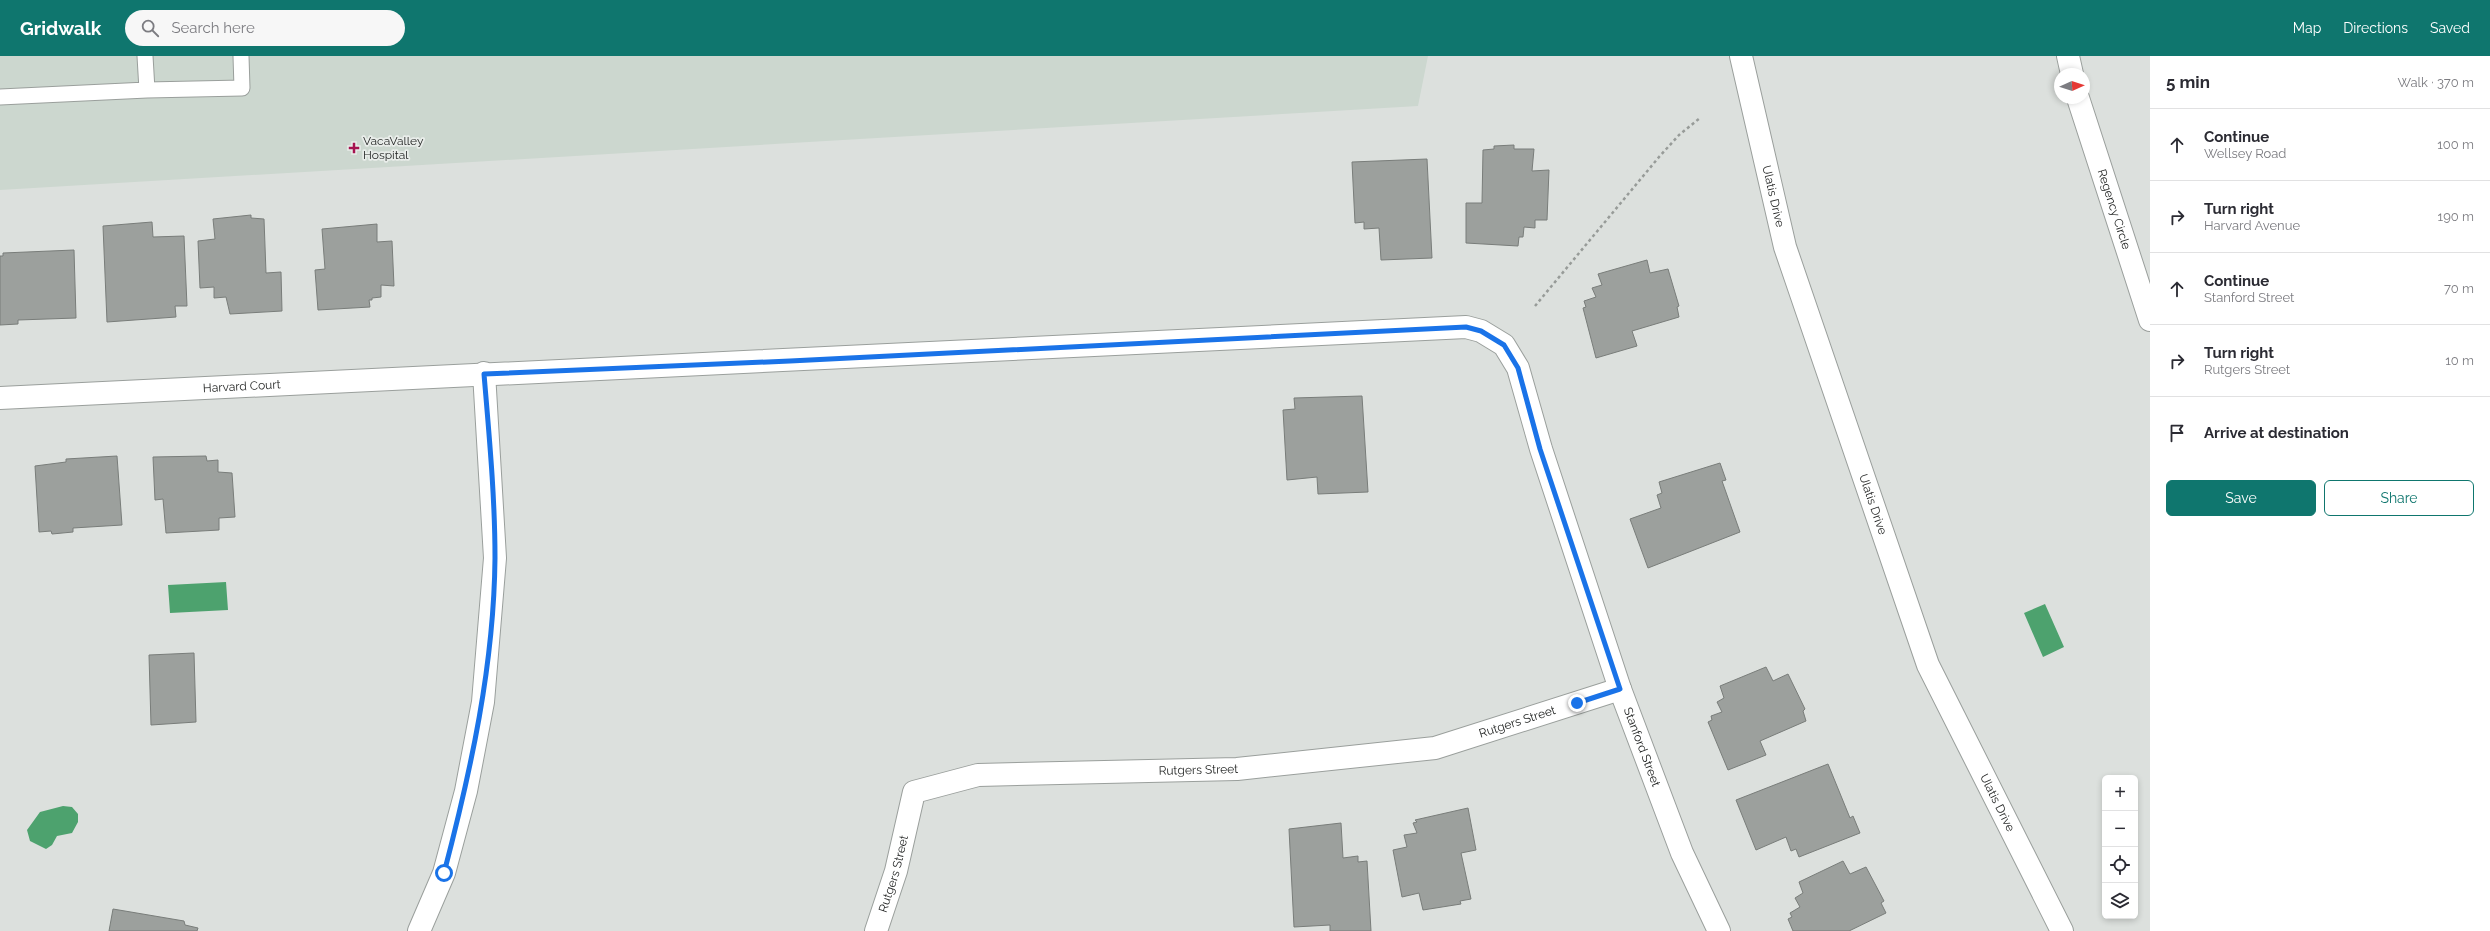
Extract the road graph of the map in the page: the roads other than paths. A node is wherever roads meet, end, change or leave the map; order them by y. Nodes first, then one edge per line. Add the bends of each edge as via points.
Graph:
1 (145, 56) edge
2 (242, 56) edge
3 (1741, 56) edge
4 (2068, 56) edge
5 (2071, 68) edge
6 (147, 90) junction
7 (0, 97) edge
8 (2080, 104) edge
9 (2150, 320) edge
10 (1493, 338) joint
11 (484, 374) junction
12 (0, 398) edge
13 (1620, 689) junction
14 (420, 931) edge
15 (876, 931) edge
16 (1719, 931) edge
17 (2062, 931) edge

1 - 6 lane
2 - 6 lane via 242,88
3 - 17 street, Ulatis Drive via 1785,246 1928,665
4 - 5 street
6 - 7 lane
8 - 9 street, Regency Circle
10 - 11 street, Harvard Court via 1466,327 1450,326 774,362
10 - 13 street, Stanford Street via 1504,345 1518,368 1540,449
11 - 12 street, Harvard Court
11 - 14 street via 495,558 482,702 466,791 444,873
13 - 15 street, Rutgers Street via 1436,748 1236,769 978,775 914,792 896,871
13 - 16 street, Stanford Street via 1682,853

